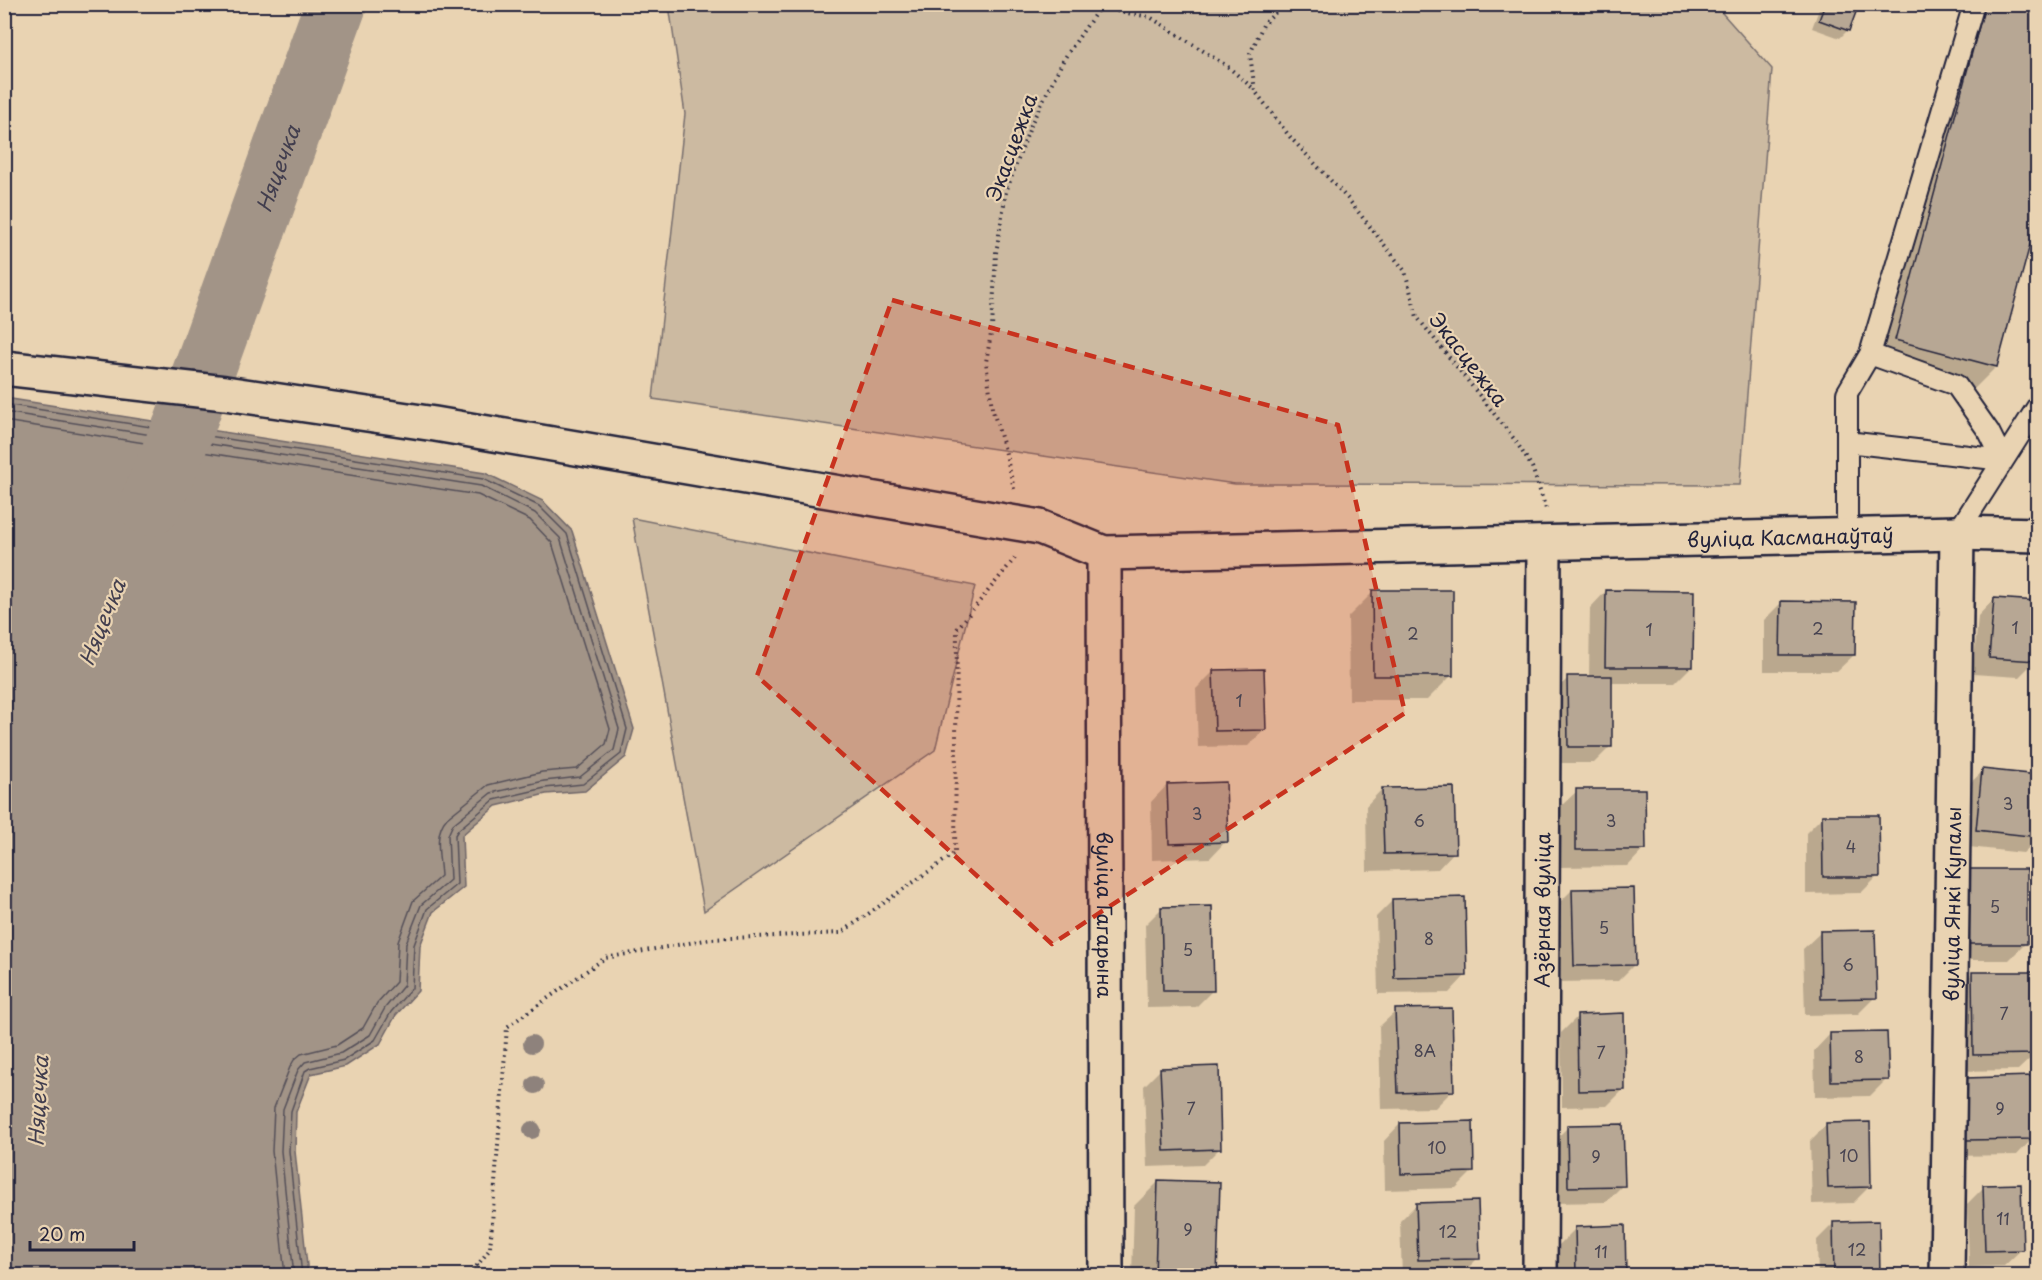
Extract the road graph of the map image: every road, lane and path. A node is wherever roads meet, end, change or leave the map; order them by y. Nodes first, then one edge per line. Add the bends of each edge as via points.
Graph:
1 (1284, 4) edge
2 (1974, 4) edge
3 (1099, 6) edge
4 (1255, 91) junction
5 (1870, 354) junction
6 (4, 368) edge
7 (2037, 406) edge
8 (1847, 442) junction
9 (2003, 460) junction
10 (1025, 524) junction
11 (1957, 533) junction
12 (2037, 535) edge
13 (1847, 536) junction
14 (1544, 544) junction
15 (1104, 553) junction
16 (477, 1265) junction
17 (469, 1275) edge
18 (482, 1275) edge
19 (1106, 1275) edge
20 (1540, 1275) edge
21 (1947, 1275) edge

1 - 4 path, Экасцежка via 1263,25 1250,54
2 - 5 lane
3 - 4 path, Экасцежка via 1150,17 1227,66
3 - 10 path, Экасцежка via 1064,59 1032,122 1006,192 996,253 986,362 992,408
4 - 14 path, Экасцежка via 1405,271 1417,317 1515,440 1532,467 1546,506
5 - 8 lane via 1847,393
5 - 9 lane via 1956,385 1989,432
6 - 10 street via 225,393 435,424
7 - 9 lane
8 - 9 lane
8 - 13 lane
9 - 11 lane
10 - 15 street
10 - 16 path via 957,629 955,853 841,933 711,939 605,958 507,1027 490,1249
11 - 12 street, вуліца Касманаўтаў
11 - 13 street, вуліца Касманаўтаў
11 - 21 street, вуліца Янкі Купалы
13 - 14 street, вуліца Касманаўтаў
14 - 15 street, вуліца Касманаўтаў
14 - 20 street, Азёрная вуліца
15 - 19 street, вуліца Гагарына
16 - 17 path
16 - 18 path

